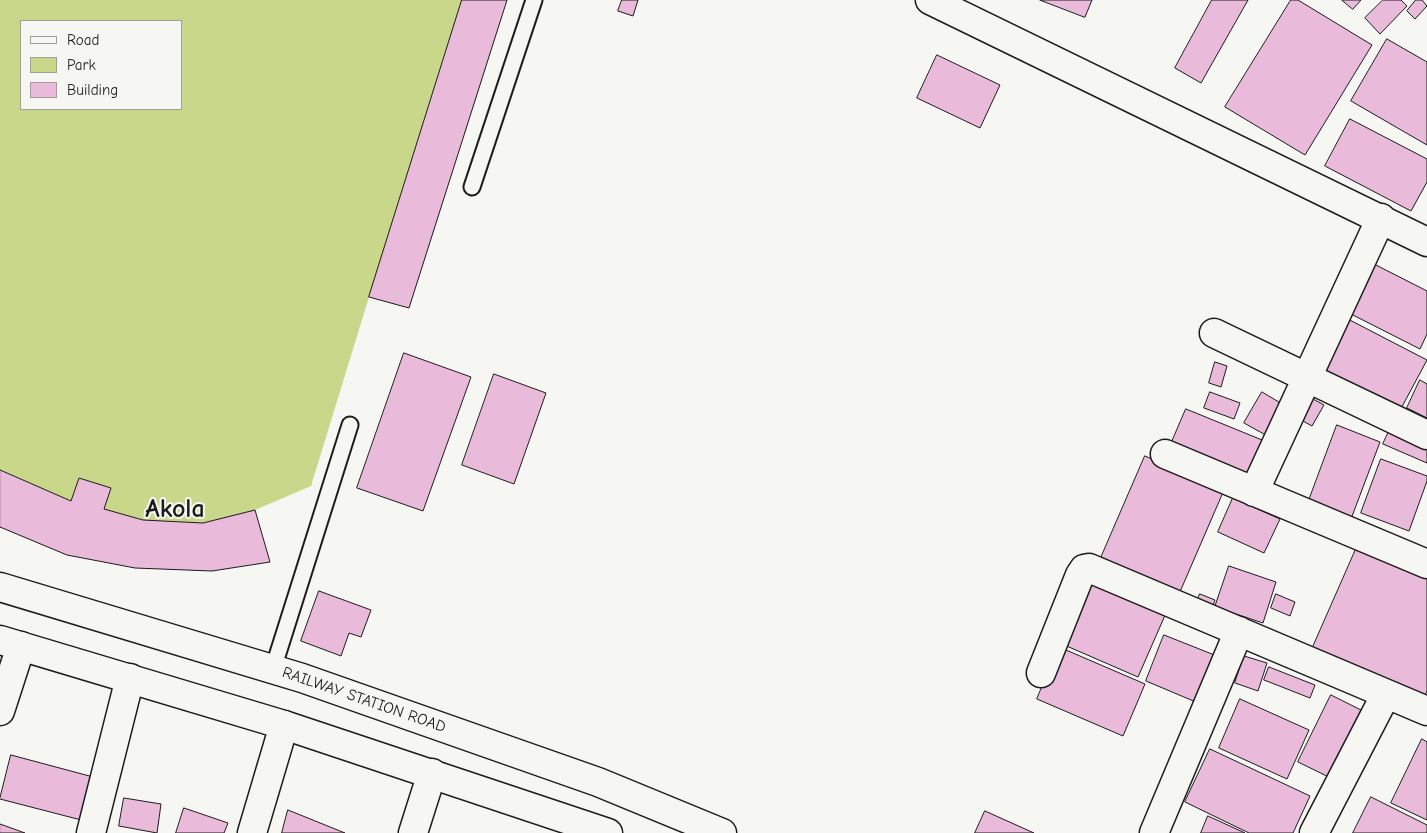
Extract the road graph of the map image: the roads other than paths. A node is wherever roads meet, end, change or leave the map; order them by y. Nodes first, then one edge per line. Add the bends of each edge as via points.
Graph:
1 (534, 0) edge
2 (930, 0) edge
3 (472, 187) dead end
4 (1381, 218) junction
5 (1424, 233) edge
6 (1214, 333) dead end
7 (1306, 377) junction
8 (350, 425) dead end
9 (1427, 435) edge
10 (1165, 454) dead end
11 (1254, 492) junction
12 (1427, 564) edge
13 (0, 587) edge
14 (1239, 631) junction
15 (10, 643) edge
16 (273, 669) junction
17 (1041, 673) dead end
18 (130, 678) junction
19 (1386, 694) junction
20 (1426, 709) edge
21 (0, 711) edge
22 (284, 725) junction
23 (432, 773) junction
24 (91, 833) edge
25 (252, 833) edge
26 (414, 833) edge
27 (608, 833) edge
28 (722, 833) edge
29 (1154, 833) edge
30 (1314, 833) edge

1 - 3 lane
2 - 4 main road
4 - 5 main road
4 - 7 main road
6 - 7 main road
7 - 9 main road
7 - 11 main road
8 - 16 lane
10 - 11 main road
11 - 12 main road
13 - 16 main road, RAILWAY STATION ROAD
14 - 17 main road via 1089,568 1084,569
14 - 19 main road
14 - 29 main road
15 - 18 main road
15 - 21 main road
16 - 28 main road, RAILWAY STATION ROAD via 598,782
18 - 22 main road
18 - 24 main road
19 - 20 main road
19 - 30 main road
22 - 23 main road
22 - 25 main road
23 - 26 main road
23 - 27 main road

